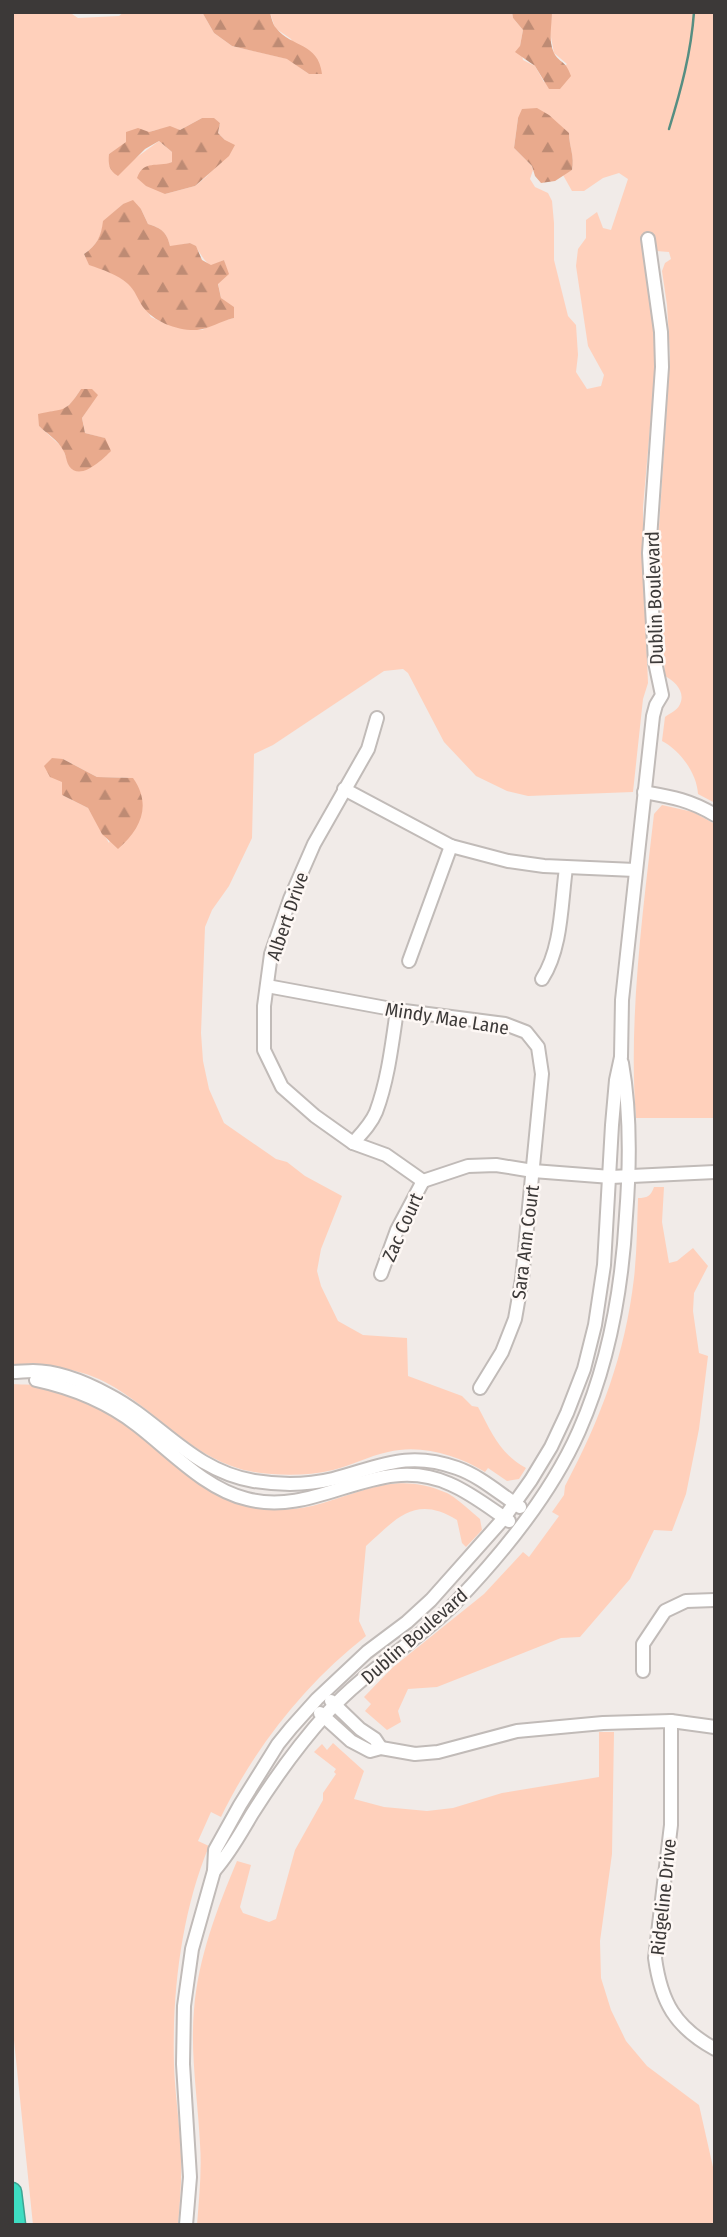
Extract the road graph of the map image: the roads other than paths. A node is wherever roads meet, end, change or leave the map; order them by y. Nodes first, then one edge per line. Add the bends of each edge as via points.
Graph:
1 (648, 239) dead end
2 (377, 718) dead end
3 (344, 789) junction
4 (644, 793) junction
5 (715, 815) edge
6 (451, 846) junction
7 (566, 868) junction
8 (635, 870) junction
9 (410, 961) dead end
10 (542, 979) dead end
11 (267, 986) junction
12 (397, 1010) junction
13 (621, 1057) junction
14 (353, 1143) junction
15 (533, 1171) junction
16 (715, 1172) edge
17 (611, 1177) junction
18 (629, 1177) junction
19 (423, 1181) junction
20 (381, 1274) dead end
21 (18, 1372) edge
22 (480, 1388) dead end
23 (514, 1503) junction
24 (529, 1513) junction
25 (504, 1518) junction
26 (519, 1528) junction
27 (715, 1600) edge
28 (643, 1671) dead end
29 (323, 1693) junction
30 (311, 1705) junction
31 (335, 1705) junction
32 (324, 1717) junction
33 (671, 1721) junction
34 (715, 1727) edge
35 (381, 1748) junction
36 (214, 1871) junction
37 (715, 2049) edge
38 (12, 2192) edge
39 (16, 2225) edge
40 (186, 2225) edge

1 - 4 street, Dublin Boulevard via 661,331 649,553 655,662 662,695 653,716
2 - 3 street, Albert Drive via 368,749
3 - 6 street
3 - 11 street, Albert Drive via 290,899 271,954
4 - 5 street via 678,798
4 - 8 street, Dublin Boulevard
6 - 7 street via 508,861
6 - 9 street
7 - 8 street
7 - 10 street via 557,936 550,967
8 - 13 street, Dublin Boulevard
11 - 12 street, Mindy Mae Lane
11 - 14 street, Albert Drive via 264,1050 282,1087
12 - 14 street via 376,1112
12 - 15 street, Mindy Mae Lane via 505,1024 526,1032 538,1047 542,1074
13 - 17 street, Dublin Boulevard
13 - 18 street, Dublin Boulevard
14 - 19 street, Albert Drive via 386,1155
15 - 17 street
15 - 19 street via 468,1166
15 - 22 street, Sara Ann Court via 515,1319
16 - 18 street
17 - 18 street
17 - 23 street, Dublin Boulevard via 604,1265 584,1368 551,1447
18 - 24 street, Dublin Boulevard via 624,1259 599,1377 578,1434
19 - 20 street, Zac Court via 397,1230
21 - 23 street via 60,1376 110,1395 193,1457 253,1481 308,1483 378,1464 418,1460 458,1468
21 - 25 street via 110,1406 214,1485 247,1499 291,1503 384,1475 407,1474 450,1483
23 - 24 street
23 - 25 street, Dublin Boulevard
24 - 26 street, Dublin Boulevard
25 - 26 street
25 - 29 street, Dublin Boulevard via 431,1600
26 - 31 street, Dublin Boulevard via 436,1620
27 - 28 street via 686,1601 665,1611 643,1644
29 - 30 street, Dublin Boulevard
29 - 31 street
30 - 32 street
30 - 36 street, Dublin Boulevard via 278,1744 240,1805 215,1850
31 - 32 street, Dublin Boulevard
31 - 35 street
32 - 35 street via 351,1741 370,1751
32 - 36 street, Dublin Boulevard
33 - 34 street
33 - 35 street via 517,1731 438,1752 415,1754
33 - 37 street, Ridgeline Drive via 671,1825 655,1958 664,1996 679,2023
36 - 40 street, Dublin Boulevard via 195,1936 184,2006 190,2178
38 - 39 highway

